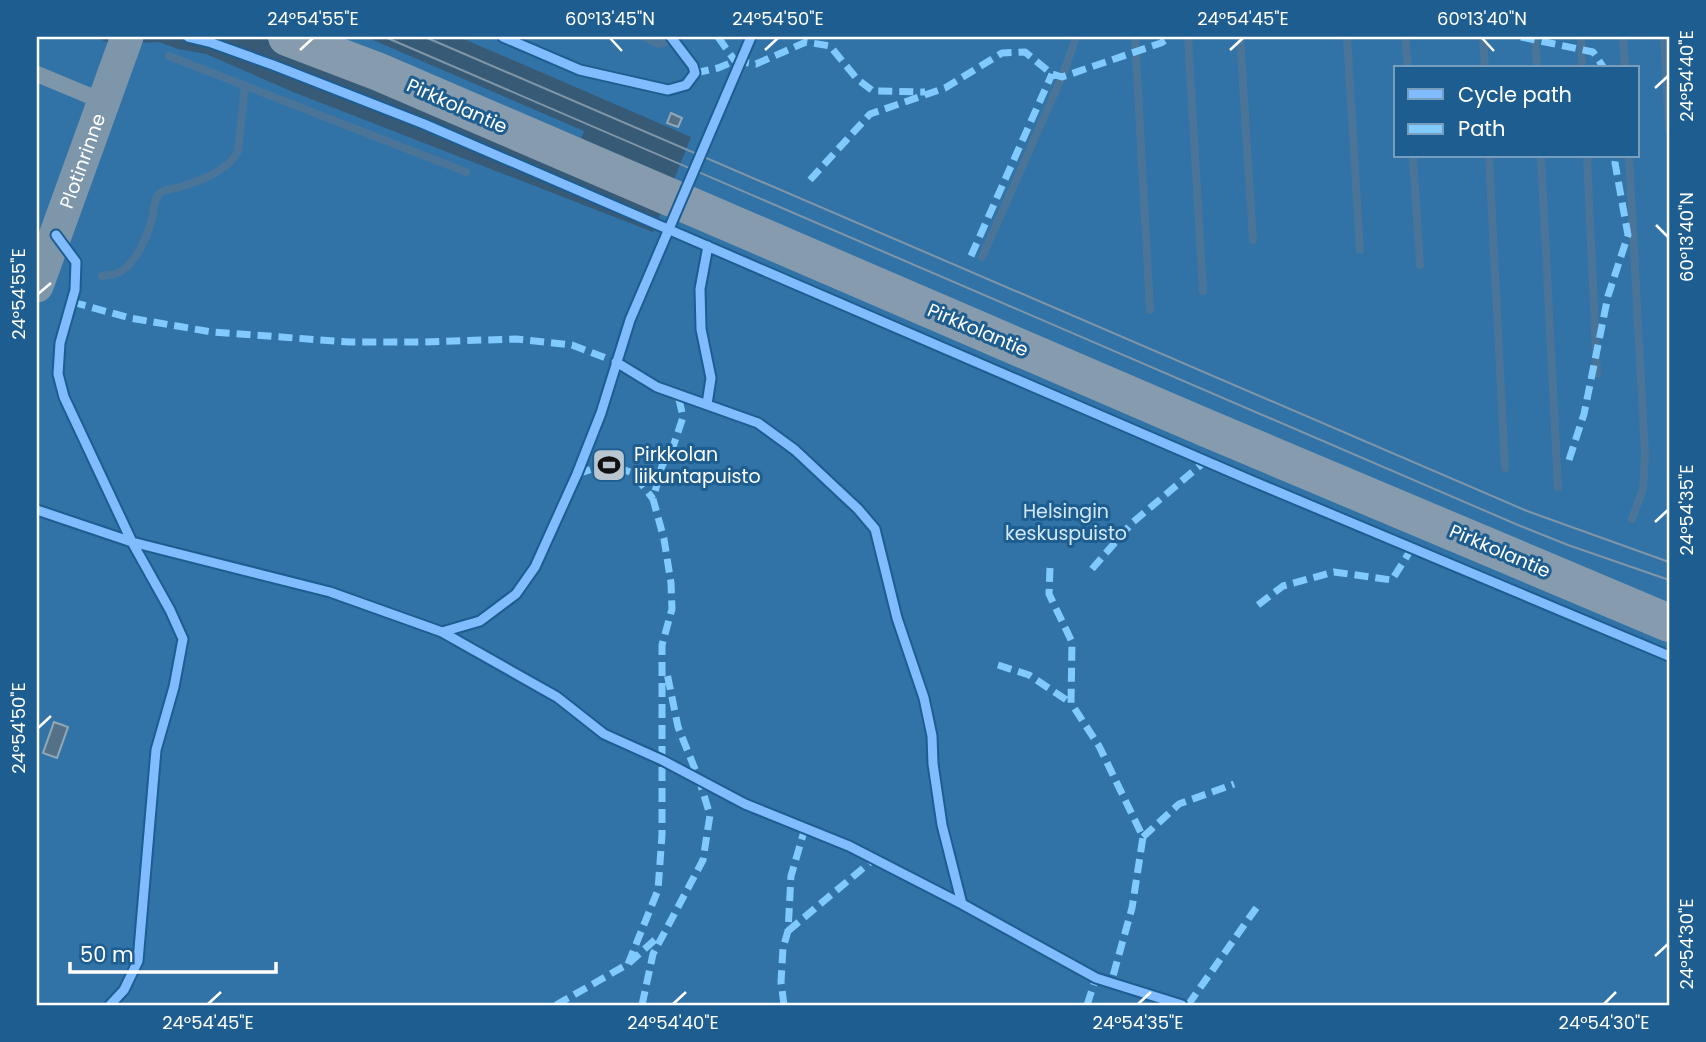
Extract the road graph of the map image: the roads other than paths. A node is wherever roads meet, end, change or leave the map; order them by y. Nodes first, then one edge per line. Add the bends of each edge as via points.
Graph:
1 (127, 37) edge
2 (287, 37) edge
3 (37, 74) edge
4 (102, 101) junction
5 (46, 231) edge
6 (37, 286) edge
7 (1669, 623) edge

1 - 4 street, Plotinrinne
2 - 7 main road, Pirkkolantie via 379,72
3 - 4 lane
4 - 5 street, Plotinrinne
5 - 6 street, Plotinrinne

